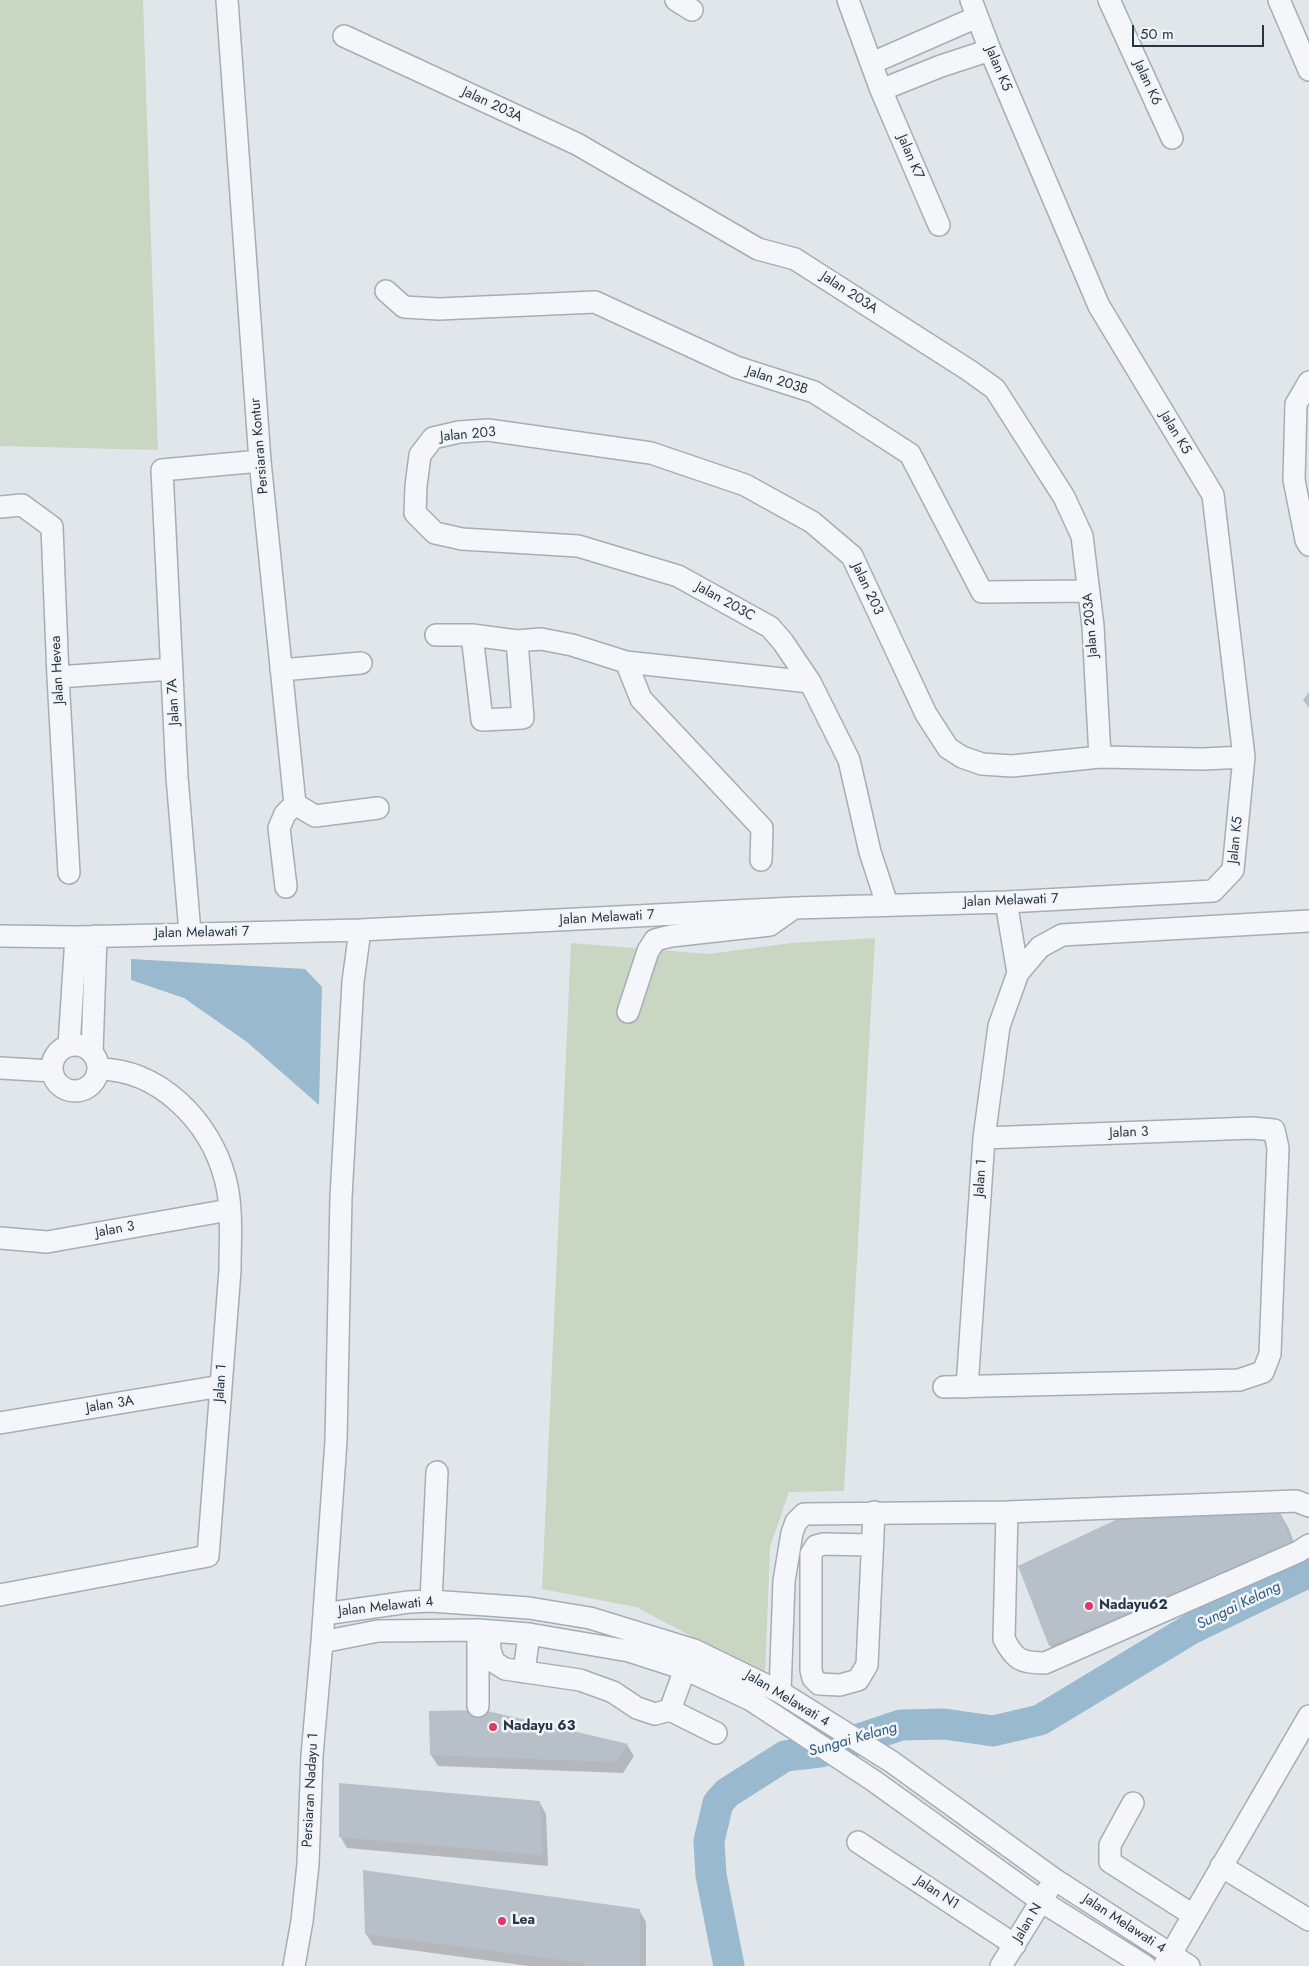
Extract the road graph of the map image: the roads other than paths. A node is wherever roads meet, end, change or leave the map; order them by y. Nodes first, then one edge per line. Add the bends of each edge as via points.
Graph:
1 (228, 0) edge
2 (848, 0) edge
3 (1108, 0) edge
4 (1279, 0) edge
5 (974, 8) edge
6 (344, 36) dead end
7 (990, 50) junction
8 (872, 63) junction
9 (1309, 70) edge
10 (881, 90) junction
11 (1172, 138) dead end
12 (939, 225) dead end
13 (386, 291) dead end
14 (1309, 382) edge
15 (260, 461) junction
16 (416, 486) joint
17 (0, 507) edge
18 (1309, 545) edge
19 (1089, 591) junction
20 (436, 635) dead end
21 (472, 635) junction
22 (517, 641) junction
23 (626, 662) junction
24 (361, 663) dead end
25 (172, 669) junction
26 (281, 670) junction
27 (58, 677) junction
28 (810, 682) junction
29 (1100, 757) junction
30 (1244, 757) junction
31 (294, 804) junction
32 (378, 808) dead end
33 (762, 860) dead end
34 (69, 873) dead end
35 (286, 887) dead end
36 (1213, 891) joint
37 (1006, 902) junction
38 (887, 904) junction
39 (794, 908) junction
40 (1309, 921) edge
41 (360, 930) junction
42 (190, 933) junction
43 (0, 936) edge
44 (86, 937) junction
45 (1018, 973) junction
46 (628, 1012) dead end
47 (70, 1046) junction
48 (95, 1061) junction
49 (0, 1068) edge
50 (52, 1071) junction
51 (984, 1138) junction
52 (229, 1210) junction
53 (0, 1238) edge
54 (221, 1386) junction
55 (944, 1387) dead end
56 (967, 1387) junction
57 (0, 1423) edge
58 (437, 1472) dead end
59 (1309, 1506) edge
60 (874, 1512) junction
61 (1007, 1512) junction
62 (871, 1545) junction
63 (1309, 1545) edge
64 (0, 1595) edge
65 (431, 1601) junction
66 (324, 1614) junction
67 (483, 1631) junction
68 (529, 1634) junction
69 (322, 1642) junction
70 (685, 1669) junction
71 (524, 1672) junction
72 (780, 1692) junction
73 (478, 1706) dead end
74 (670, 1710) junction
75 (1309, 1716) edge
76 (716, 1733) dead end
77 (1133, 1803) dead end
78 (858, 1842) dead end
79 (1221, 1866) junction
80 (1054, 1879) junction
81 (1041, 1901) junction
82 (1193, 1915) junction
83 (1309, 1920) edge
84 (1015, 1945) junction
85 (1167, 1960) edge
86 (294, 1966) edge
87 (1001, 1966) edge
88 (1145, 1966) edge
89 (1188, 1966) edge

1 - 15 street, Persiaran Kontur
2 - 8 street, Jalan K7
3 - 11 street, Jalan K6
4 - 9 street
5 - 7 street, Jalan K5
5 - 8 street via 924,39
6 - 19 street, Jalan 203A via 577,144 758,249 795,259 994,389 1064,497 1082,536
7 - 10 street
7 - 30 street, Jalan K5 via 1099,306 1213,495
8 - 10 street, Jalan K7
10 - 12 street, Jalan K7
13 - 19 street, Jalan 203B via 404,307 439,309 594,302 736,367 814,392 910,454 982,592
14 - 18 street via 1296,404 1294,480
15 - 25 street, Jalan 7A via 162,470
15 - 26 street, Persiaran Kontur
16 - 28 street, Jalan 203C via 416,513 435,533 462,539 578,546 678,576 770,627
16 - 29 street, Jalan 203 via 420,455 433,438 488,430 651,452 746,485 812,522 852,556 926,714 948,748 982,764 1012,766
17 - 27 street, Jalan Hevea via 22,505 52,527
19 - 29 street, Jalan 203A
20 - 21 street
21 - 22 street
21 - 22 street via 482,720 523,718
22 - 23 street via 540,639 572,645
23 - 28 street
23 - 33 street via 641,699 762,828
24 - 26 street
25 - 27 street
25 - 42 street, Jalan 7A
26 - 31 street, Persiaran Kontur
27 - 34 street, Jalan Hevea
28 - 38 street, Jalan 203C via 849,760 870,852
29 - 30 street, Jalan 203
30 - 36 street, Jalan K5 via 1233,870
31 - 32 street via 315,816
31 - 35 street via 279,828
36 - 37 street, Jalan Melawati 7
37 - 38 street, Jalan Melawati 7
37 - 45 street
38 - 39 street, Jalan Melawati 7
39 - 41 street, Jalan Melawati 7
39 - 46 street via 770,924 655,940 648,951
40 - 45 street via 1062,935 1040,948
41 - 42 street, Jalan Melawati 7
41 - 66 street, Persiaran Nadayu 1 via 353,982 341,1197 336,1441
42 - 44 street, Jalan Melawati 7
43 - 44 street, Jalan Melawati 7
44 - 47 street
44 - 48 street
45 - 51 street, Jalan 1 via 999,1026
47 - 48 street via 86,1048
47 - 50 street via 63,1048 54,1058
48 - 50 street via 93,1082 82,1090 63,1088
48 - 52 street, Jalan 1 via 151,1081 187,1109 215,1148 226,1180
49 - 50 street
51 - 56 street, Jalan 1
51 - 56 street, Jalan 3 via 1252,1128 1274,1130 1278,1148 1270,1354 1263,1372 1239,1380
52 - 53 street, Jalan 3 via 47,1242
52 - 54 street, Jalan 1 via 230,1270
54 - 57 street, Jalan 3A
54 - 64 street, Jalan 1 via 208,1556
55 - 56 street
58 - 65 street
59 - 61 street via 1296,1501
60 - 61 street
60 - 62 street
60 - 72 street via 804,1514 796,1522 784,1581
61 - 63 street via 1004,1639 1011,1654 1026,1663 1045,1663
62 - 62 street via 824,1544 816,1546 811,1554 811,1670 819,1684 840,1685 858,1680 867,1665
65 - 66 street, Jalan Melawati 4
65 - 72 street, Jalan Melawati 4 via 529,1608 590,1618 694,1650
66 - 69 street, Persiaran Nadayu 1
67 - 68 street, Jalan Melawati 4
67 - 69 street, Jalan Melawati 4 via 378,1631
67 - 71 street via 494,1662 505,1669
67 - 73 street
68 - 70 street, Jalan Melawati 4 via 629,1651
68 - 71 street
69 - 86 street, Persiaran Nadayu 1 via 312,1756 308,1864
70 - 74 street
70 - 81 street, Jalan Melawati 4 via 750,1700 821,1746
71 - 74 street via 580,1680 613,1692 637,1708 655,1714
72 - 80 street, Jalan Melawati 4 via 892,1762
74 - 76 street
75 - 79 street
77 - 82 street via 1110,1845 1110,1862
78 - 84 street, Jalan N1
79 - 82 street
79 - 83 street
80 - 81 street, Jalan N
80 - 85 street, Jalan Melawati 4
81 - 84 street, Jalan N
81 - 88 street, Jalan Melawati 4
82 - 85 street
84 - 87 street, Jalan N
85 - 89 street, Jalan Melawati 4

